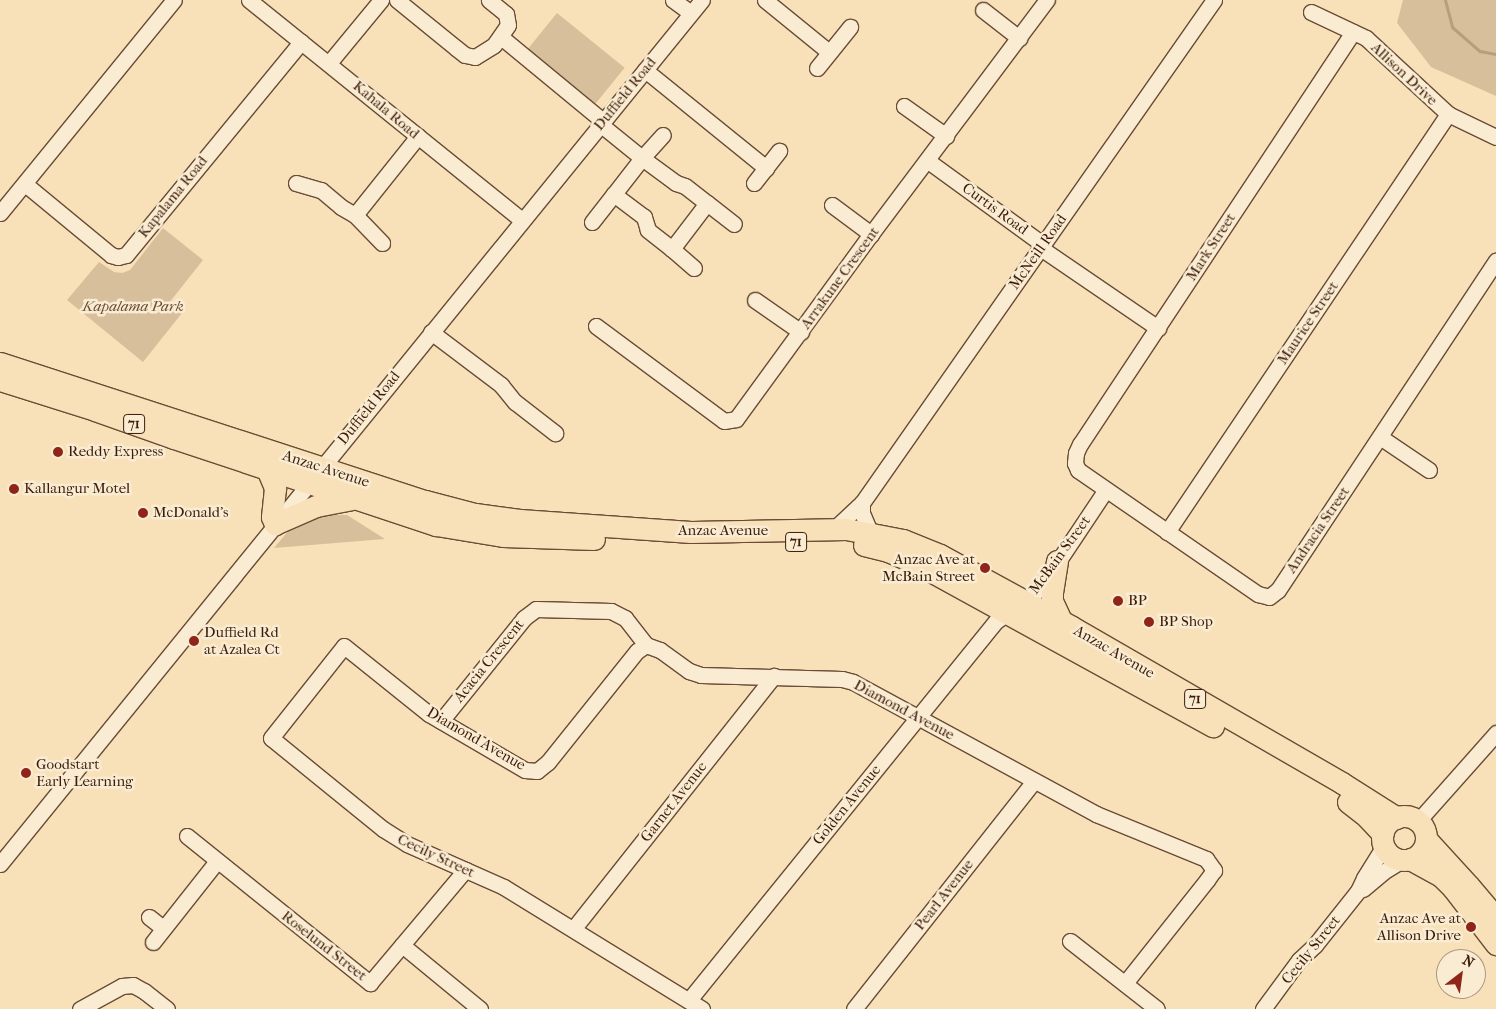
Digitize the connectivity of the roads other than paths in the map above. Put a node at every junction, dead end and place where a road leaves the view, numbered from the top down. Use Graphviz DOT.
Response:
graph roads {
  1 [pos="174,0"];
  2 [pos="250,0"];
  3 [pos="381,0"];
  4 [pos="396,0"];
  5 [pos="489,0"];
  6 [pos="673,0"];
  7 [pos="702,0"];
  8 [pos="764,0"];
  9 [pos="1047,0"];
  10 [pos="1214,0"];
  11 [pos="983,10"];
  12 [pos="1311,12"];
  13 [pos="691,14"];
  14 [pos="850,27"];
  15 [pos="1353,32"];
  16 [pos="501,37"];
  17 [pos="1019,38"];
  18 [pos="302,42"];
  19 [pos="829,52"];
  20 [pos="329,63"];
  21 [pos="816,68"];
  22 [pos="645,70"];
  23 [pos="904,106"];
  24 [pos="1448,114"];
  25 [pos="601,122"];
  26 [pos="662,135"];
  27 [pos="418,136"];
  28 [pos="946,136"];
  29 [pos="1496,137"];
  30 [pos="779,151"];
  31 [pos="642,158"];
  32 [pos="928,161"];
  33 [pos="766,168"];
  34 [pos="296,183"];
  35 [pos="754,183"];
  36 [pos="25,184"];
  37 [pos="614,194"];
  38 [pos="707,203"];
  39 [pos="832,205"];
  40 [pos="358,211"];
  41 [pos="0,213"];
  42 [pos="522,220"];
  43 [pos="592,222"];
  44 [pos="734,224"];
  45 [pos="871,234"];
  46 [pos="382,243"];
  47 [pos="1042,246"];
  48 [pos="672,249"];
  49 [pos="1496,262"];
  50 [pos="694,268"];
  51 [pos="755,300"];
  52 [pos="596,326"];
  53 [pos="1158,328"];
  54 [pos="431,332"];
  55 [pos="801,332"];
  56 [pos="0,363"];
  57 [pos="0,380"];
  58 [pos="555,433"];
  59 [pos="1380,438"];
  60 [pos="1075,463"];
  61 [pos="267,469"];
  62 [pos="1429,470"];
  63 [pos="315,475"];
  64 [pos="1105,491"];
  65 [pos="354,499"];
  66 [pos="862,503"];
  67 [pos="275,524"];
  68 [pos="834,529"];
  69 [pos="870,532"];
  70 [pos="1167,532"];
  71 [pos="1057,561"];
  72 [pos="1016,607"];
  73 [pos="1062,622"];
  74 [pos="646,645"];
  75 [pos="335,657"];
  76 [pos="774,676"];
  77 [pos="918,718"];
  78 [pos="440,721"];
  79 [pos="1496,733"];
  80 [pos="1034,781"];
  81 [pos="1397,818"];
  82 [pos="1418,821"];
  83 [pos="187,836"];
  84 [pos="1383,840"];
  85 [pos="1426,840"];
  86 [pos="1406,860"];
  87 [pos="217,861"];
  88 [pos="0,864"];
  89 [pos="465,870"];
  90 [pos="1358,892"];
  91 [pos="149,917"];
  92 [pos="1496,918"];
  93 [pos="163,928"];
  94 [pos="574,928"];
  95 [pos="1070,941"];
  96 [pos="153,942"];
  97 [pos="1496,944"];
  98 [pos="402,945"];
  99 [pos="1125,983"];
  100 [pos="689,1000"];
  101 [pos="80,1009"];
  102 [pos="167,1009"];
  103 [pos="480,1009"];
  104 [pos="702,1009"];
  105 [pos="854,1009"];
  106 [pos="1157,1009"];
  107 [pos="1263,1009"];
  1 -- 36 [label="street"];
  2 -- 18 [label="street, Kahala Road"];
  3 -- 20 [label="street"];
  4 -- 16 [label="street"];
  5 -- 16 [label="street"];
  6 -- 13 [label="street"];
  7 -- 13 [label="street, Duffield Road"];
  8 -- 19 [label="street"];
  9 -- 17 [label="street, Arrakune Crescent"];
  10 -- 47 [label="street, McNeill Road"];
  11 -- 17 [label="street"];
  12 -- 15 [label="street, Allison Drive"];
  13 -- 22 [label="street, Duffield Road"];
  14 -- 19 [label="street"];
  15 -- 24 [label="street, Allison Drive"];
  15 -- 53 [label="street, Mark Street"];
  16 -- 25 [label="street"];
  17 -- 28 [label="street, Arrakune Crescent"];
  18 -- 20 [label="street, Kahala Road"];
  18 -- 36 [label="street, Kapalama Road"];
  19 -- 21 [label="street"];
  20 -- 27 [label="street, Kahala Road"];
  22 -- 25 [label="street, Duffield Road"];
  22 -- 33 [label="street"];
  23 -- 28 [label="street"];
  24 -- 29 [label="street, Allison Drive"];
  24 -- 70 [label="street, Maurice Street"];
  25 -- 31 [label="street"];
  25 -- 42 [label="street, Duffield Road"];
  26 -- 31 [label="street"];
  27 -- 40 [label="street"];
  27 -- 42 [label="street, Kahala Road"];
  28 -- 32 [label="street, Arrakune Crescent"];
  30 -- 33 [label="street"];
  31 -- 37 [label="street"];
  31 -- 38 [label="street"];
  32 -- 45 [label="street, Arrakune Crescent"];
  32 -- 47 [label="street, Curtis Road"];
  33 -- 35 [label="street"];
  34 -- 40 [label="street"];
  36 -- 41 [label="street"];
  37 -- 43 [label="street"];
  37 -- 48 [label="street"];
  38 -- 44 [label="street"];
  38 -- 48 [label="street"];
  39 -- 45 [label="street"];
  40 -- 46 [label="street"];
  42 -- 54 [label="street, Duffield Road"];
  45 -- 55 [label="street, Arrakune Crescent"];
  47 -- 53 [label="street, Curtis Road"];
  47 -- 66 [label="street, McNeill Road"];
  48 -- 50 [label="street"];
  49 -- 59 [label="street, Andracia Street"];
  51 -- 55 [label="street"];
  52 -- 55 [label="street, Arrakune Crescent"];
  53 -- 60 [label="street, Mark Street"];
  54 -- 58 [label="street"];
  54 -- 63 [label="street, Duffield Road"];
  56 -- 63 [label="highway, Anzac Avenue / 71"];
  57 -- 61 [label="highway, Anzac Avenue / 71"];
  59 -- 62 [label="street"];
  59 -- 70 [label="street, Andracia Street"];
  60 -- 64 [label="street, Andracia Street"];
  61 -- 63 [label="highway, Anzac Avenue / 71"];
  61 -- 67 [label="highway"];
  63 -- 65 [label="highway, Anzac Avenue / 71"];
  63 -- 67 [label="street, Duffield Road"];
  63 -- 68 [label="highway, Anzac Avenue / 71"];
  64 -- 70 [label="street, Andracia Street"];
  64 -- 71 [label="street, McBain Street"];
  65 -- 67 [label="highway"];
  65 -- 72 [label="highway, Anzac Avenue / 71"];
  66 -- 68 [label="street, McNeill Road"];
  66 -- 69 [label="street"];
  67 -- 88 [label="street, Duffield Road"];
  68 -- 69 [label="highway, Anzac Avenue / 71"];
  69 -- 72 [label="highway, Anzac Avenue / 71"];
  71 -- 72 [label="street, McBain Street"];
  71 -- 73 [label="highway"];
  72 -- 73 [label="highway, Anzac Avenue / 71"];
  72 -- 77 [label="street, Golden Avenue"];
  72 -- 84 [label="highway, Anzac Avenue / 71"];
  73 -- 81 [label="highway, Anzac Avenue / 71"];
  74 -- 76 [label="street, Diamond Avenue"];
  74 -- 78 [label="street, Acacia Crescent"];
  74 -- 78 [label="street, Diamond Avenue"];
  75 -- 78 [label="street, Diamond Avenue"];
  75 -- 89 [label="street, Cecily Street"];
  76 -- 77 [label="street, Diamond Avenue"];
  76 -- 94 [label="street, Garnet Avenue"];
  77 -- 80 [label="street, Diamond Avenue"];
  77 -- 100 [label="street, Golden Avenue"];
  79 -- 82 [label="street"];
  80 -- 99 [label="street, Diamond Avenue"];
  80 -- 105 [label="street, Pearl Avenue"];
  81 -- 82 [label="highway, 71"];
  81 -- 84 [label="highway"];
  82 -- 85 [label="highway"];
  83 -- 87 [label="street, Roselund Street"];
  84 -- 86 [label="highway, 71"];
  84 -- 90 [label="street, Cecily Street"];
  85 -- 86 [label="highway"];
  85 -- 92 [label="highway"];
  86 -- 90 [label="street, Cecily Street"];
  86 -- 97 [label="highway, 71"];
  87 -- 93 [label="street"];
  87 -- 98 [label="street, Roselund Street"];
  89 -- 94 [label="street, Cecily Street"];
  89 -- 98 [label="street, Roselund Street"];
  90 -- 107 [label="street, Cecily Street"];
  91 -- 93 [label="street"];
  93 -- 96 [label="street"];
  94 -- 100 [label="street, Cecily Street"];
  95 -- 99 [label="street"];
  98 -- 103 [label="street"];
  99 -- 106 [label="street"];
  100 -- 104 [label="street, Cecily Street"];
  101 -- 102 [label="street"];
}
